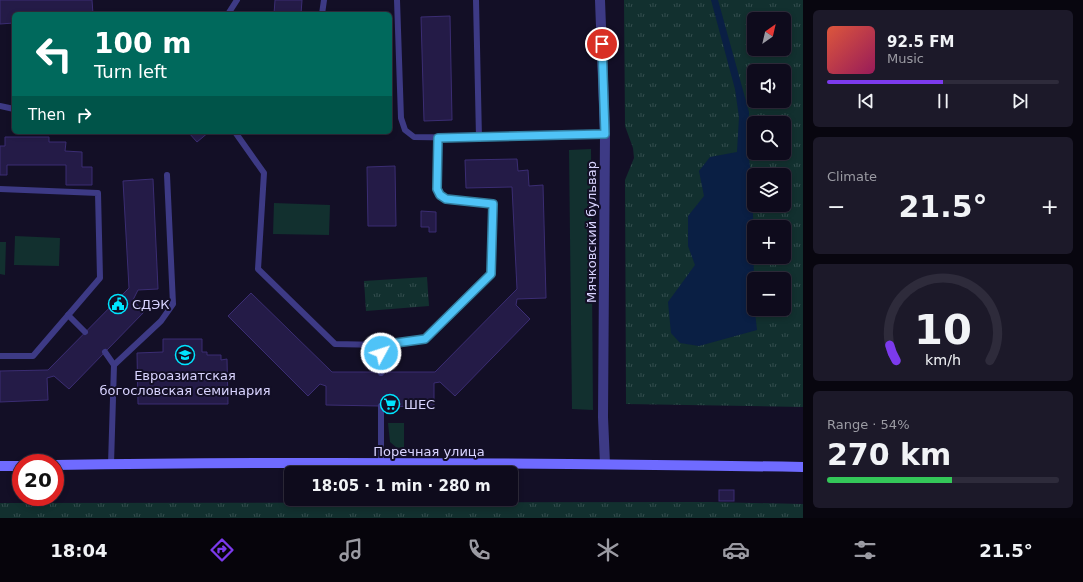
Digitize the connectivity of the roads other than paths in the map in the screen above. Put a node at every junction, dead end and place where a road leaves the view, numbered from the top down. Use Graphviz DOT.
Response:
graph roads {
  1 [pos="237,0"];
  2 [pos="324,0"];
  3 [pos="397,0"];
  4 [pos="476,0"];
  5 [pos="600,0"];
  6 [pos="229,12"];
  7 [pos="322,12"];
  8 [pos="0,106"];
  9 [pos="12,109"];
  10 [pos="236,134"];
  11 [pos="605,134"];
  12 [pos="438,138"];
  13 [pos="479,138"];
  14 [pos="168,176"];
  15 [pos="0,189"];
  16 [pos="68,315"];
  17 [pos="85,332"];
  18 [pos="381,345"];
  19 [pos="105,352"];
  20 [pos="0,356"];
  21 [pos="114,365"];
  22 [pos="381,373"];
  23 [pos="381,406"];
  24 [pos="112,464"];
  25 [pos="381,464"];
  26 [pos="605,464"];
  27 [pos="64,465"];
  28 [pos="0,466"];
  29 [pos="12,466"];
  30 [pos="803,467"];
  1 -- 6 [label="lane"];
  2 -- 7 [label="lane"];
  3 -- 12 [label="lane"];
  4 -- 13 [label="lane"];
  5 -- 11 [label="street, Мячковский бульвар"];
  8 -- 9 [label="lane"];
  10 -- 18 [label="lane"];
  11 -- 13 [label="lane"];
  11 -- 26 [label="street, Мячковский бульвар"];
  12 -- 13 [label="lane"];
  12 -- 18 [label="lane"];
  14 -- 21 [label="lane"];
  15 -- 16 [label="lane"];
  16 -- 17 [label="lane"];
  16 -- 20 [label="lane"];
  18 -- 22 [label="lane"];
  19 -- 21 [label="lane"];
  21 -- 24 [label="lane"];
  23 -- 25 [label="lane"];
  24 -- 25 [label="main road, Поречная улица"];
  24 -- 27 [label="main road, Поречная улица"];
  25 -- 26 [label="main road, Поречная улица"];
  26 -- 30 [label="main road, Поречная улица"];
  28 -- 29 [label="main road"];
}
